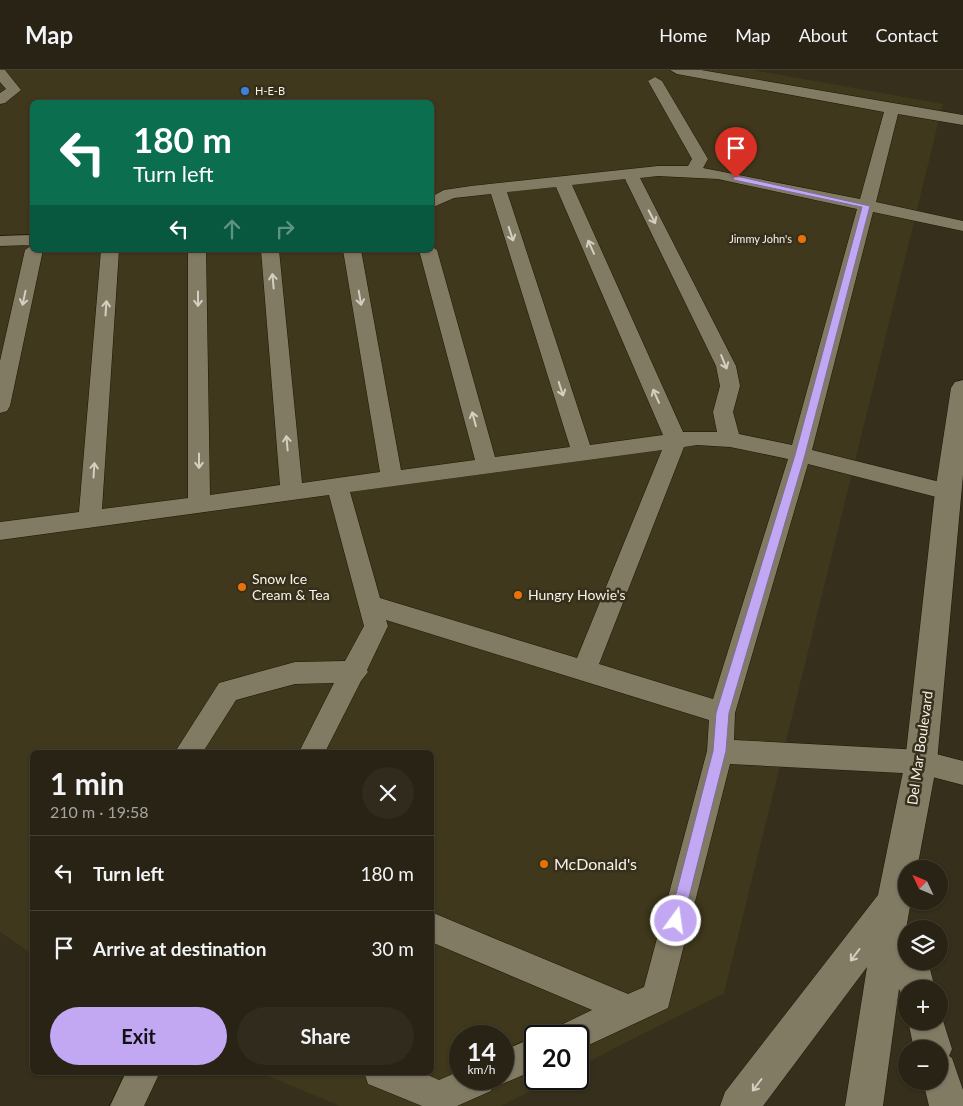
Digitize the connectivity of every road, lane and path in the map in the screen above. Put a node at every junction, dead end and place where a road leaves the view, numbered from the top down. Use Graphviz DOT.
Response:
graph roads {
  1 [pos="677,70"];
  2 [pos="0,73"];
  3 [pos="655,81"];
  4 [pos="0,100"];
  5 [pos="892,109"];
  6 [pos="963,120"];
  7 [pos="693,171"];
  8 [pos="630,174"];
  9 [pos="562,181"];
  10 [pos="496,188"];
  11 [pos="434,201"];
  12 [pos="866,206"];
  13 [pos="963,226"];
  14 [pos="30,240"];
  15 [pos="0,241"];
  16 [pos="34,252"];
  17 [pos="110,252"];
  18 [pos="197,252"];
  19 [pos="270,252"];
  20 [pos="352,252"];
  21 [pos="429,252"];
  22 [pos="963,388"];
  23 [pos="0,406"];
  24 [pos="730,440"];
  25 [pos="676,441"];
  26 [pos="582,453"];
  27 [pos="800,455"];
  28 [pos="487,466"];
  29 [pos="392,479"];
  30 [pos="337,486"];
  31 [pos="292,492"];
  32 [pos="948,492"];
  33 [pos="199,504"];
  34 [pos="90,519"];
  35 [pos="0,531"];
  36 [pos="371,605"];
  37 [pos="584,670"];
  38 [pos="354,672"];
  39 [pos="722,713"];
  40 [pos="189,750"];
  41 [pos="313,750"];
  42 [pos="720,751"];
  43 [pos="922,762"];
  44 [pos="963,773"];
  45 [pos="894,902"];
  46 [pos="899,920"];
  47 [pos="434,928"];
  48 [pos="629,1010"];
  49 [pos="589,1028"];
  50 [pos="142,1075"];
  51 [pos="387,1075"];
  52 [pos="455,1090"];
  53 [pos="944,1090"];
  54 [pos="127,1106"];
  55 [pos="739,1106"];
  56 [pos="864,1106"];
  57 [pos="948,1106"];
  1 -- 5 [label="lane"];
  2 -- 4 [label="lane"];
  3 -- 7 [label="lane"];
  5 -- 6 [label="lane"];
  5 -- 12 [label="lane"];
  7 -- 8 [label="lane"];
  7 -- 12 [label="lane"];
  8 -- 9 [label="lane"];
  8 -- 24 [label="lane, one-way"];
  9 -- 10 [label="lane"];
  25 -- 9 [label="lane, one-way"];
  10 -- 11 [label="lane"];
  10 -- 26 [label="lane, one-way"];
  12 -- 13 [label="lane"];
  12 -- 27 [label="lane"];
  14 -- 15 [label="lane"];
  16 -- 23 [label="lane, one-way"];
  34 -- 17 [label="lane, one-way"];
  18 -- 33 [label="lane, one-way"];
  31 -- 19 [label="lane, one-way"];
  20 -- 29 [label="lane, one-way"];
  28 -- 21 [label="lane, one-way"];
  22 -- 32 [label="main road, Del Mar Boulevard"];
  24 -- 25 [label="lane"];
  24 -- 27 [label="lane"];
  25 -- 26 [label="lane"];
  25 -- 37 [label="lane"];
  26 -- 28 [label="lane"];
  27 -- 32 [label="lane"];
  27 -- 39 [label="lane"];
  28 -- 29 [label="lane"];
  29 -- 30 [label="lane"];
  30 -- 31 [label="lane"];
  30 -- 36 [label="lane"];
  31 -- 33 [label="lane"];
  32 -- 43 [label="main road, Del Mar Boulevard"];
  33 -- 34 [label="lane"];
  34 -- 35 [label="lane"];
  36 -- 37 [label="lane"];
  36 -- 38 [label="lane"];
  37 -- 39 [label="lane"];
  38 -- 40 [label="lane"];
  38 -- 41 [label="lane"];
  39 -- 42 [label="lane"];
  42 -- 43 [label="lane"];
  42 -- 48 [label="lane"];
  43 -- 44 [label="lane"];
  43 -- 45 [label="main road, Del Mar Boulevard"];
  45 -- 46 [label="main road"];
  45 -- 55 [label="main road, one-way"];
  45 -- 56 [label="main road, Del Mar Boulevard"];
  47 -- 48 [label="lane"];
  48 -- 49 [label="lane"];
  50 -- 54 [label="lane"];
  51 -- 52 [label="lane"];
  53 -- 57 [label="main road"];
}
